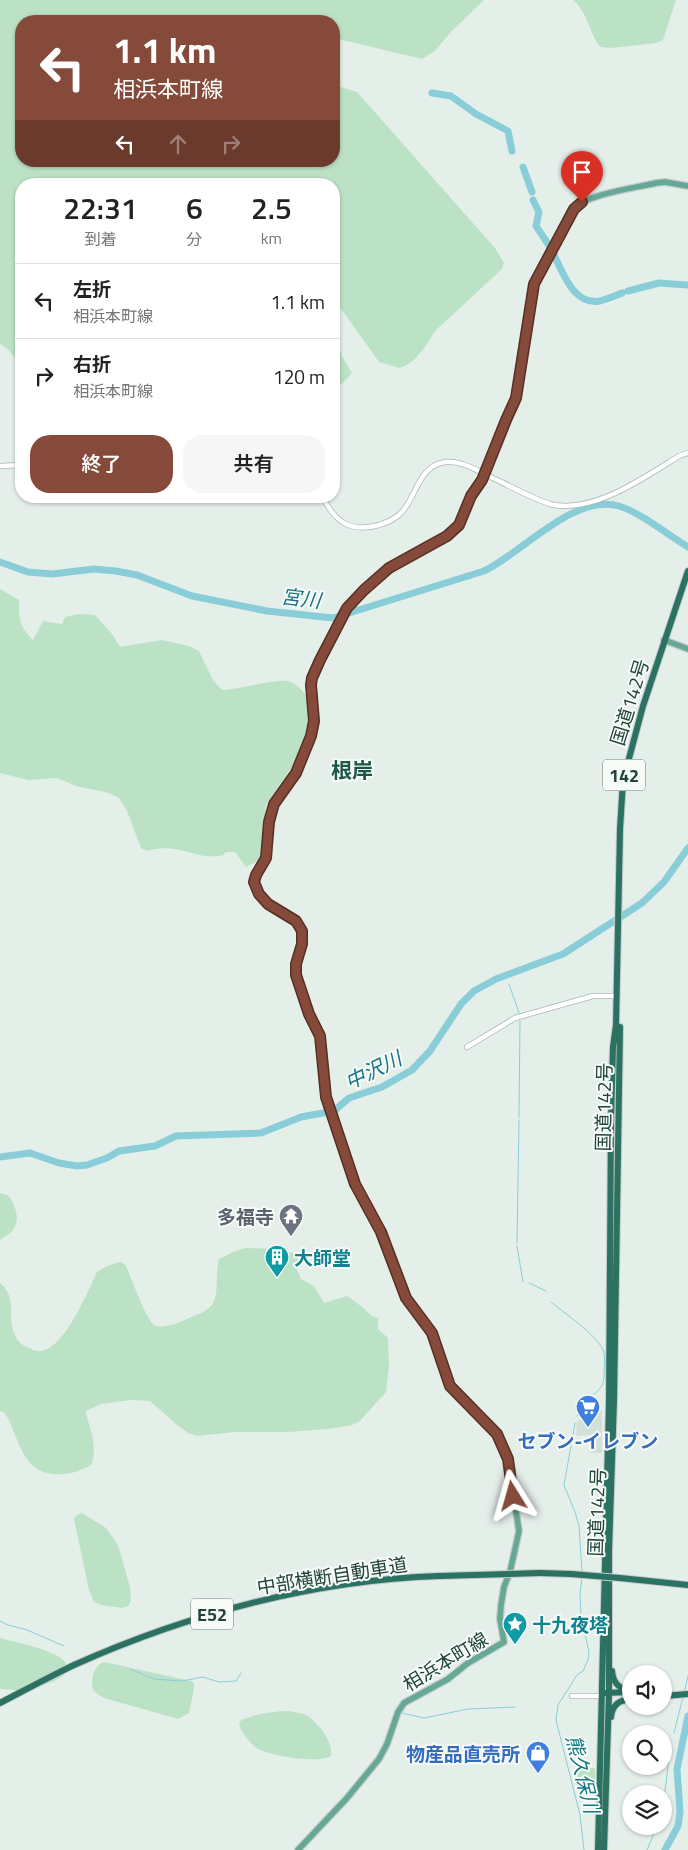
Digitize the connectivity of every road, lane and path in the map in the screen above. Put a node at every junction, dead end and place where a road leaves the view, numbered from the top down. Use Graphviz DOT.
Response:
graph roads {
  1 [pos="688,186"];
  2 [pos="688,453"];
  3 [pos="15,465"];
  4 [pos="0,466"];
  5 [pos="485,474"];
  6 [pos="326,503"];
  7 [pos="688,570"];
  8 [pos="664,640"];
  9 [pos="688,649"];
  10 [pos="617,996"];
  11 [pos="466,1047"];
  12 [pos="688,1585"];
  13 [pos="608,1632"];
  14 [pos="622,1688"];
  15 [pos="622,1692"];
  16 [pos="688,1694"];
  17 [pos="604,1695"];
  18 [pos="672,1695"];
  19 [pos="572,1696"];
  20 [pos="622,1697"];
  21 [pos="622,1700"];
  22 [pos="0,1703"];
  23 [pos="607,1751"];
  24 [pos="298,1850"];
  25 [pos="598,1850"];
  26 [pos="604,1850"];
  1 -- 5 [label="main road, 相浜本町線"];
  2 -- 5 [label="street"];
  3 -- 4 [label="street"];
  5 -- 6 [label="street"];
  5 -- 24 [label="main road, 相浜本町線"];
  7 -- 8 [label="highway, 国道142号 / 142"];
  8 -- 9 [label="main road"];
  8 -- 10 [label="highway, 国道142号 / 142"];
  10 -- 11 [label="street"];
  10 -- 13 [label="highway, 国道142号 / 142"];
  10 -- 17 [label="highway, 国道142号 / 142"];
  12 -- 22 [label="highway, 中部横断自動車道 / E52, bridge"];
  13 -- 14 [label="highway"];
  13 -- 17 [label="highway, 国道142号 / 142"];
  15 -- 17 [label="highway"];
  16 -- 18 [label="highway"];
  17 -- 19 [label="street"];
  17 -- 20 [label="highway"];
  17 -- 23 [label="highway, 国道142号 / 142"];
  17 -- 25 [label="highway, 国道142号 / 142"];
  21 -- 23 [label="highway"];
  23 -- 26 [label="highway, 国道142号 / 142"];
}
